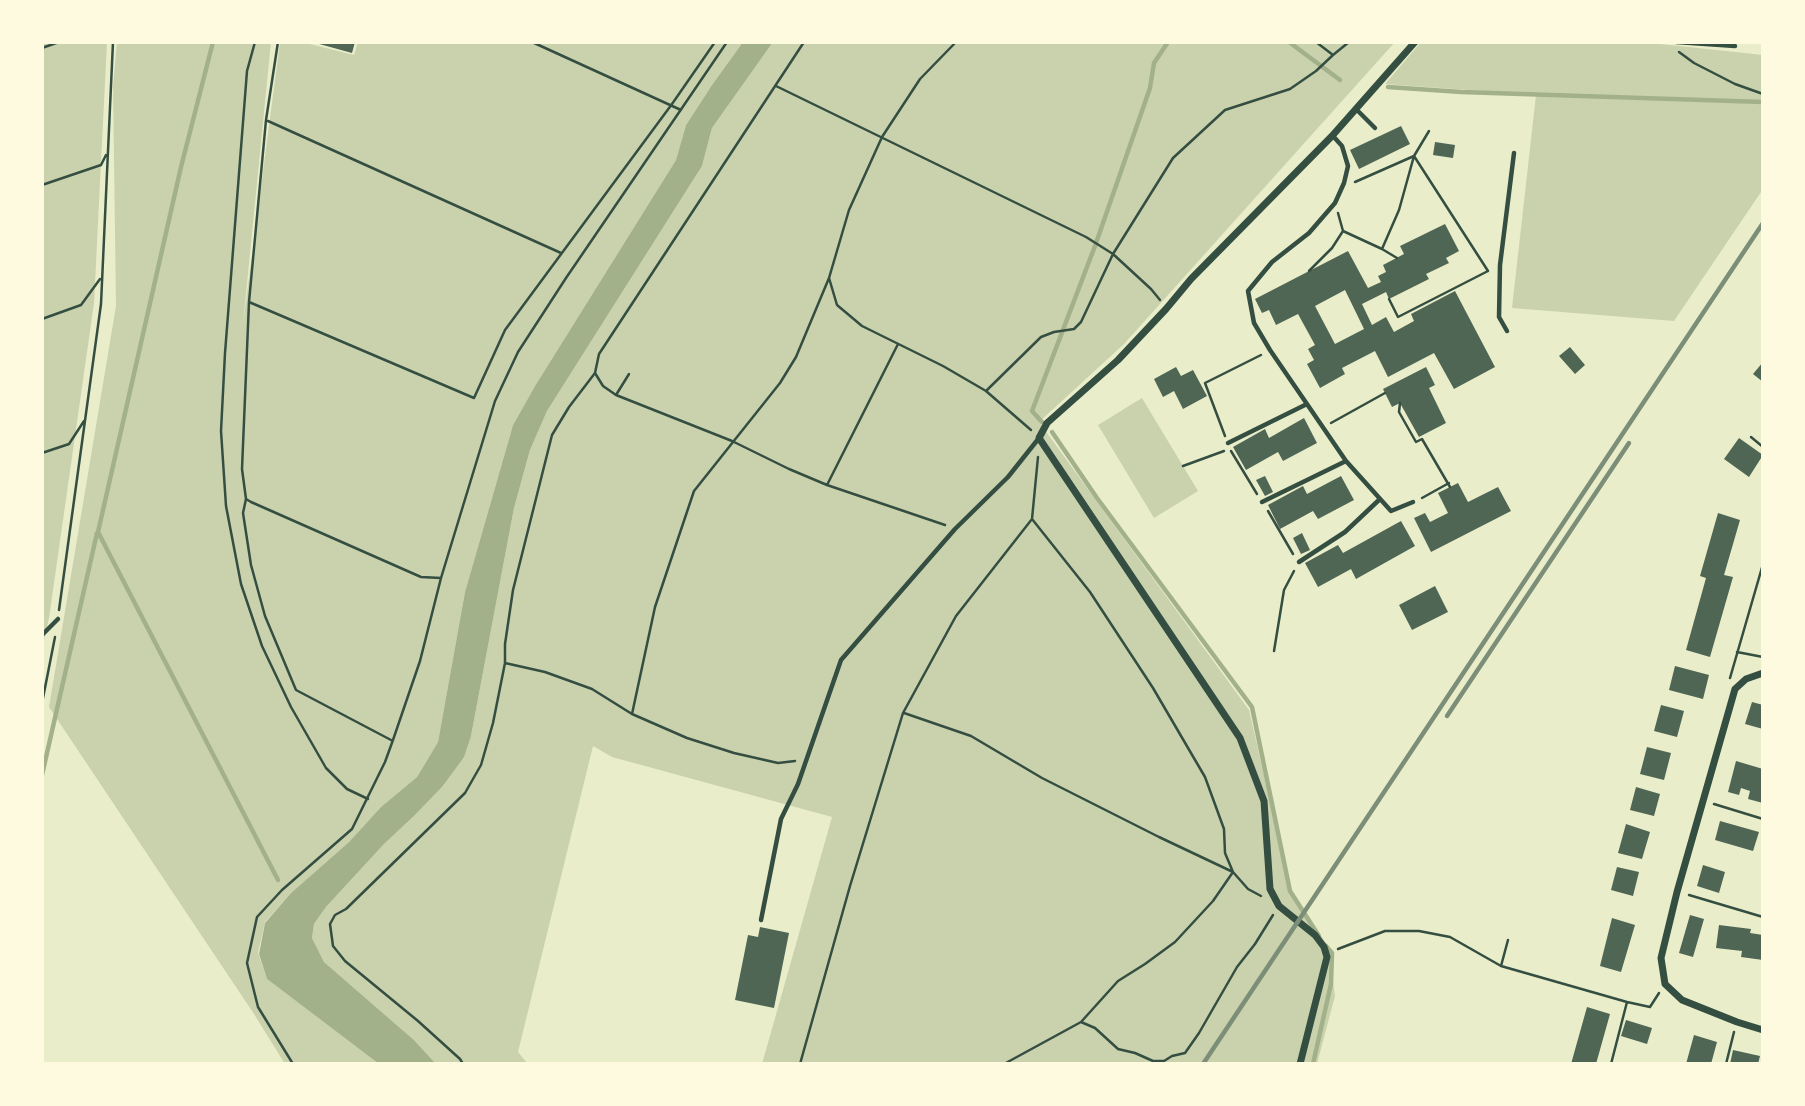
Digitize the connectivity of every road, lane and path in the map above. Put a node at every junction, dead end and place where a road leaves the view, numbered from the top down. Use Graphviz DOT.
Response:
graph roads {
  1 [pos="59,42"];
  2 [pos="113,42"];
  3 [pos="255,42"];
  4 [pos="278,42"];
  5 [pos="532,42"];
  6 [pos="715,42"];
  7 [pos="727,42"];
  8 [pos="804,42"];
  9 [pos="956,42"];
  10 [pos="1316,42"];
  11 [pos="1349,42"];
  12 [pos="1415,42"];
  13 [pos="1676,42"];
  14 [pos="1735,46"];
  15 [pos="42,48"];
  16 [pos="1674,49"];
  17 [pos="1333,55"];
  18 [pos="776,86"];
  19 [pos="1763,94"];
  20 [pos="671,104"];
  21 [pos="1356,109"];
  22 [pos="681,110"];
  23 [pos="266,120"];
  24 [pos="1375,128"];
  25 [pos="1429,131"];
  26 [pos="1332,135"];
  27 [pos="882,137"];
  28 [pos="107,152"];
  29 [pos="1514,153"];
  30 [pos="1414,156"];
  31 [pos="1344,183"];
  32 [pos="42,185"];
  33 [pos="1335,203"];
  34 [pos="1343,231"];
  35 [pos="1382,249"];
  36 [pos="561,253"];
  37 [pos="1113,254"];
  38 [pos="1397,258"];
  39 [pos="1308,271"];
  40 [pos="102,277"];
  41 [pos="829,278"];
  42 [pos="1151,289"];
  43 [pos="1390,299"];
  44 [pos="249,302"];
  45 [pos="42,319"];
  46 [pos="1507,331"];
  47 [pos="898,344"];
  48 [pos="1270,350"];
  49 [pos="595,373"];
  50 [pos="629,374"];
  51 [pos="986,391"];
  52 [pos="1385,393"];
  53 [pos="616,395"];
  54 [pos="1400,403"];
  55 [pos="1307,404"];
  56 [pos="85,418"];
  57 [pos="1322,428"];
  58 [pos="1751,437"];
  59 [pos="1039,438"];
  60 [pos="732,441"];
  61 [pos="1228,443"];
  62 [pos="1763,447"];
  63 [pos="42,453"];
  64 [pos="1346,461"];
  65 [pos="1183,466"];
  66 [pos="827,485"];
  67 [pos="246,499"];
  68 [pos="1380,499"];
  69 [pos="1262,502"];
  70 [pos="1412,502"];
  71 [pos="1032,519"];
  72 [pos="955,528"];
  73 [pos="1299,562"];
  74 [pos="1763,564"];
  75 [pos="441,578"];
  76 [pos="58,619"];
  77 [pos="42,635"];
  78 [pos="1274,651"];
  79 [pos="1737,652"];
  80 [pos="1763,657"];
  81 [pos="505,663"];
  82 [pos="1763,673"];
  83 [pos="1735,689"];
  84 [pos="42,704"];
  85 [pos="903,713"];
  86 [pos="632,714"];
  87 [pos="393,740"];
  88 [pos="806,759"];
  89 [pos="368,799"];
  90 [pos="1704,801"];
  91 [pos="1763,819"];
  92 [pos="1233,872"];
  93 [pos="1677,892"];
  94 [pos="1279,906"];
  95 [pos="1763,917"];
  96 [pos="761,920"];
  97 [pos="1508,940"];
  98 [pos="1335,949"];
  99 [pos="1501,966"];
  100 [pos="1665,984"];
  101 [pos="1628,1002"];
  102 [pos="1081,1022"];
  103 [pos="1737,1022"];
  104 [pos="1763,1030"];
  105 [pos="293,1064"];
  106 [pos="463,1064"];
  107 [pos="800,1064"];
  108 [pos="1004,1064"];
  109 [pos="1300,1064"];
  110 [pos="1611,1064"];
  111 [pos="1726,1064"];
  1 -- 15 [label="path"];
  2 -- 28 [label="path"];
  3 -- 89 [label="path"];
  4 -- 23 [label="path"];
  5 -- 20 [label="path"];
  6 -- 20 [label="path"];
  7 -- 22 [label="path"];
  8 -- 18 [label="path"];
  9 -- 27 [label="path"];
  10 -- 17 [label="path"];
  11 -- 17 [label="path"];
  12 -- 21 [label="street"];
  13 -- 14 [label="lane"];
  16 -- 19 [label="path"];
  17 -- 37 [label="path"];
  18 -- 27 [label="path"];
  18 -- 49 [label="path"];
  20 -- 22 [label="path"];
  20 -- 36 [label="path"];
  21 -- 24 [label="lane"];
  21 -- 26 [label="street"];
  22 -- 75 [label="path"];
  23 -- 36 [label="path"];
  23 -- 44 [label="path"];
  25 -- 30 [label="path"];
  26 -- 31 [label="lane"];
  26 -- 59 [label="street"];
  27 -- 37 [label="path"];
  27 -- 41 [label="path"];
  28 -- 32 [label="path"];
  28 -- 40 [label="path"];
  29 -- 46 [label="lane"];
  30 -- 31 [label="path"];
  30 -- 35 [label="path"];
  30 -- 43 [label="path"];
  31 -- 33 [label="lane"];
  33 -- 34 [label="path"];
  33 -- 48 [label="lane"];
  34 -- 35 [label="path"];
  34 -- 39 [label="path"];
  35 -- 38 [label="path"];
  36 -- 44 [label="path"];
  37 -- 42 [label="path"];
  37 -- 51 [label="path"];
  40 -- 45 [label="path"];
  40 -- 56 [label="path"];
  41 -- 47 [label="path"];
  41 -- 60 [label="path"];
  44 -- 67 [label="path"];
  47 -- 51 [label="path"];
  47 -- 66 [label="path"];
  48 -- 55 [label="lane"];
  48 -- 61 [label="path"];
  49 -- 53 [label="path"];
  49 -- 81 [label="path"];
  50 -- 53 [label="path"];
  51 -- 59 [label="path"];
  52 -- 57 [label="path"];
  53 -- 60 [label="path"];
  54 -- 70 [label="path"];
  55 -- 57 [label="lane"];
  55 -- 61 [label="lane"];
  56 -- 63 [label="path"];
  56 -- 76 [label="path"];
  57 -- 64 [label="lane"];
  58 -- 62 [label="path"];
  59 -- 71 [label="path"];
  59 -- 72 [label="lane"];
  59 -- 94 [label="street"];
  60 -- 66 [label="path"];
  60 -- 86 [label="path"];
  64 -- 68 [label="lane"];
  64 -- 69 [label="lane"];
  65 -- 69 [label="path"];
  66 -- 72 [label="path"];
  67 -- 75 [label="path"];
  67 -- 87 [label="path"];
  68 -- 70 [label="lane"];
  68 -- 73 [label="lane"];
  69 -- 73 [label="path"];
  71 -- 85 [label="path"];
  71 -- 92 [label="path"];
  72 -- 88 [label="lane"];
  73 -- 78 [label="path"];
  74 -- 79 [label="path"];
  75 -- 87 [label="path"];
  76 -- 77 [label="lane"];
  76 -- 84 [label="path"];
  79 -- 80 [label="path"];
  79 -- 83 [label="path"];
  81 -- 86 [label="path"];
  81 -- 106 [label="path"];
  82 -- 83 [label="street"];
  83 -- 90 [label="street"];
  85 -- 92 [label="path"];
  85 -- 107 [label="path"];
  86 -- 88 [label="path"];
  87 -- 89 [label="path"];
  88 -- 96 [label="lane"];
  89 -- 105 [label="path"];
  90 -- 91 [label="path"];
  90 -- 93 [label="street"];
  92 -- 94 [label="path"];
  92 -- 102 [label="path"];
  93 -- 95 [label="path"];
  93 -- 100 [label="street"];
  94 -- 102 [label="path"];
  94 -- 109 [label="street"];
  97 -- 99 [label="path"];
  98 -- 99 [label="path"];
  99 -- 101 [label="path"];
  100 -- 101 [label="path"];
  100 -- 103 [label="street"];
  101 -- 110 [label="path"];
  102 -- 108 [label="path"];
  103 -- 104 [label="street"];
  103 -- 111 [label="path"];
}
